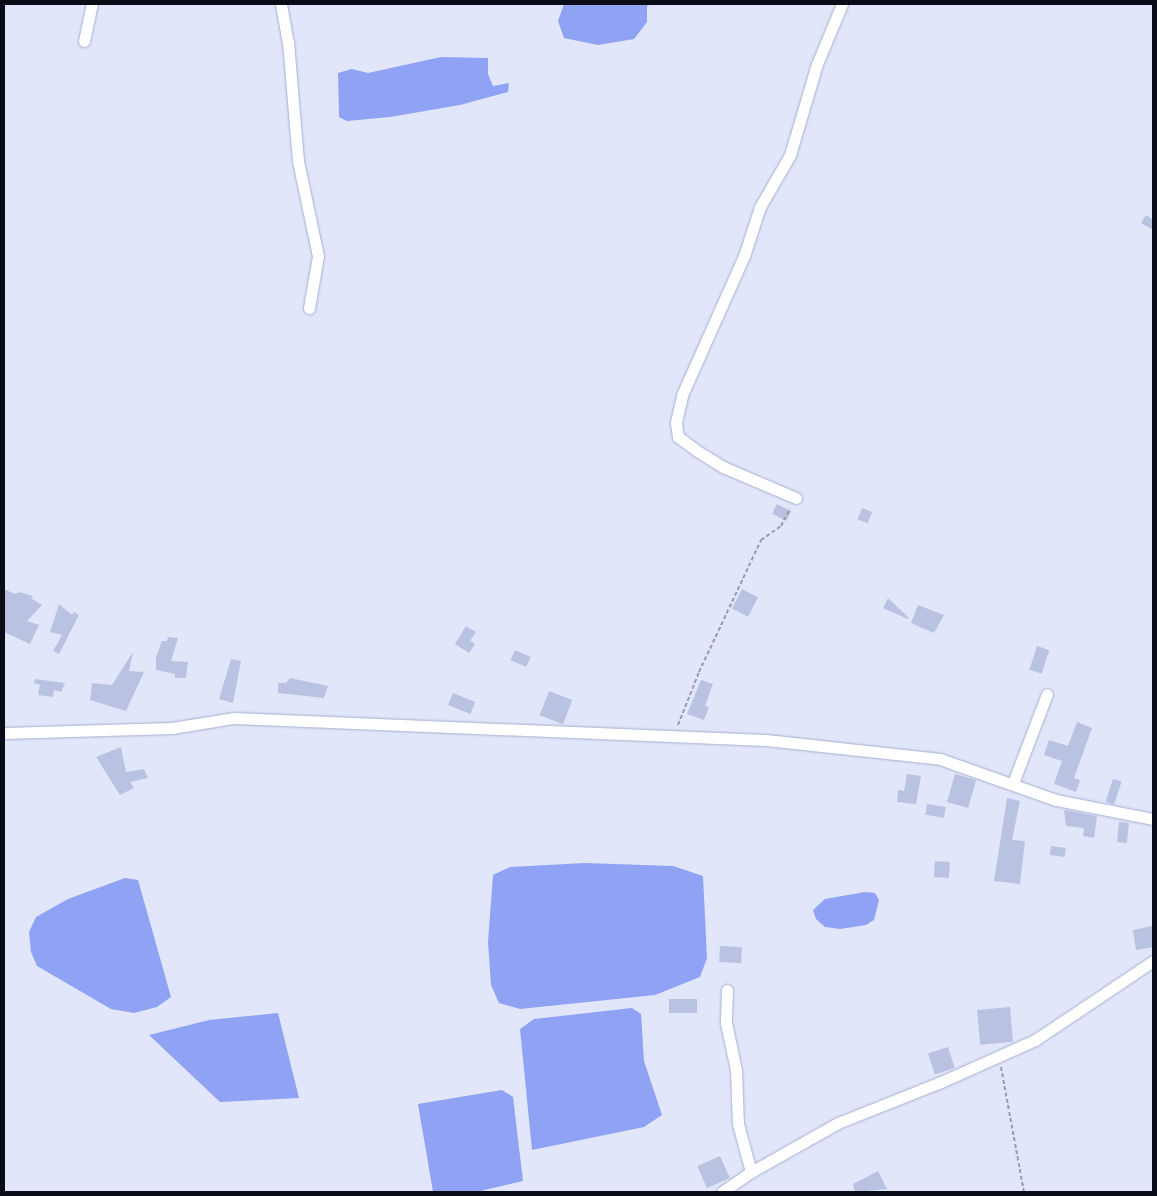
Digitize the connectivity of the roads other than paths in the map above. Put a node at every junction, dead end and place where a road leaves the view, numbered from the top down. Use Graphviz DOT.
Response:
graph roads {
  1 [pos="92,4"];
  2 [pos="281,4"];
  3 [pos="842,4"];
  4 [pos="84,41"];
  5 [pos="309,308"];
  6 [pos="796,498"];
  7 [pos="1047,694"];
  8 [pos="4,733"];
  9 [pos="1013,784"];
  10 [pos="1153,820"];
  11 [pos="1153,961"];
  12 [pos="727,990"];
  13 [pos="751,1172"];
  14 [pos="722,1192"];
  1 -- 4 [label="street"];
  2 -- 5 [label="street"];
  3 -- 6 [label="street"];
  7 -- 9 [label="street"];
  8 -- 9 [label="street"];
  9 -- 10 [label="street"];
  11 -- 13 [label="street"];
  12 -- 13 [label="street"];
  13 -- 14 [label="street"];
}
